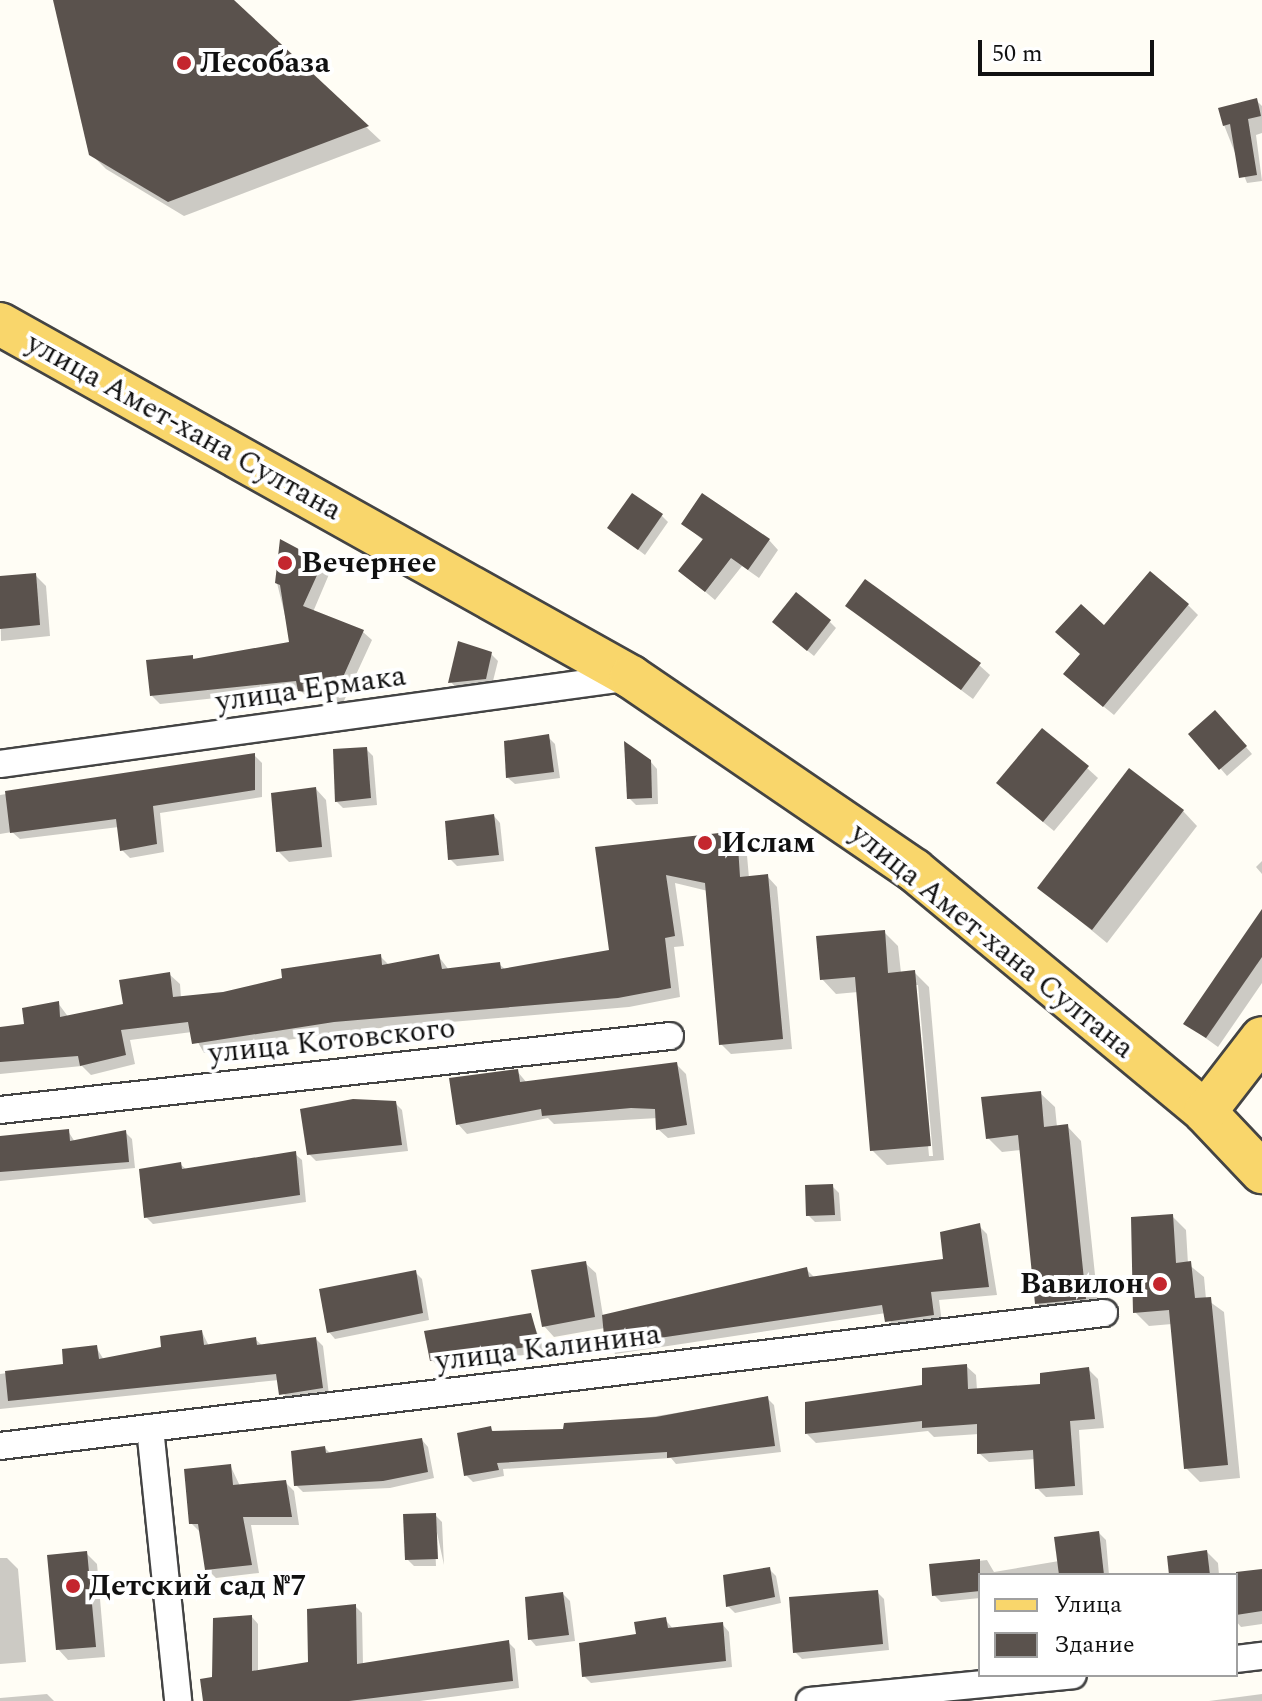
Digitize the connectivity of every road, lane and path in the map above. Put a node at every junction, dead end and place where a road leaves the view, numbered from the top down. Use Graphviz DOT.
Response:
graph roads {
  1 [pos="0,324"];
  2 [pos="631,677"];
  3 [pos="0,764"];
  4 [pos="670,1036"];
  5 [pos="1262,1038"];
  6 [pos="0,1110"];
  7 [pos="1205,1112"];
  8 [pos="1262,1172"];
  9 [pos="1104,1313"];
  10 [pos="150,1428"];
  11 [pos="0,1446"];
  12 [pos="1262,1656"];
  13 [pos="1238,1659"];
  14 [pos="1053,1677"];
  15 [pos="178,1701"];
  16 [pos="810,1701"];
  1 -- 2 [label="main road, улица Амет-хана Султана"];
  2 -- 3 [label="street, улица Ермака"];
  2 -- 7 [label="main road, улица Амет-хана Султана"];
  4 -- 6 [label="street, улица Котовского"];
  5 -- 7 [label="main road"];
  7 -- 8 [label="main road, улица Амет-хана Султана"];
  9 -- 10 [label="street, улица Калинина"];
  10 -- 11 [label="street, улица Калинина"];
  10 -- 15 [label="street"];
  12 -- 13 [label="street"];
  14 -- 16 [label="street"];
}
